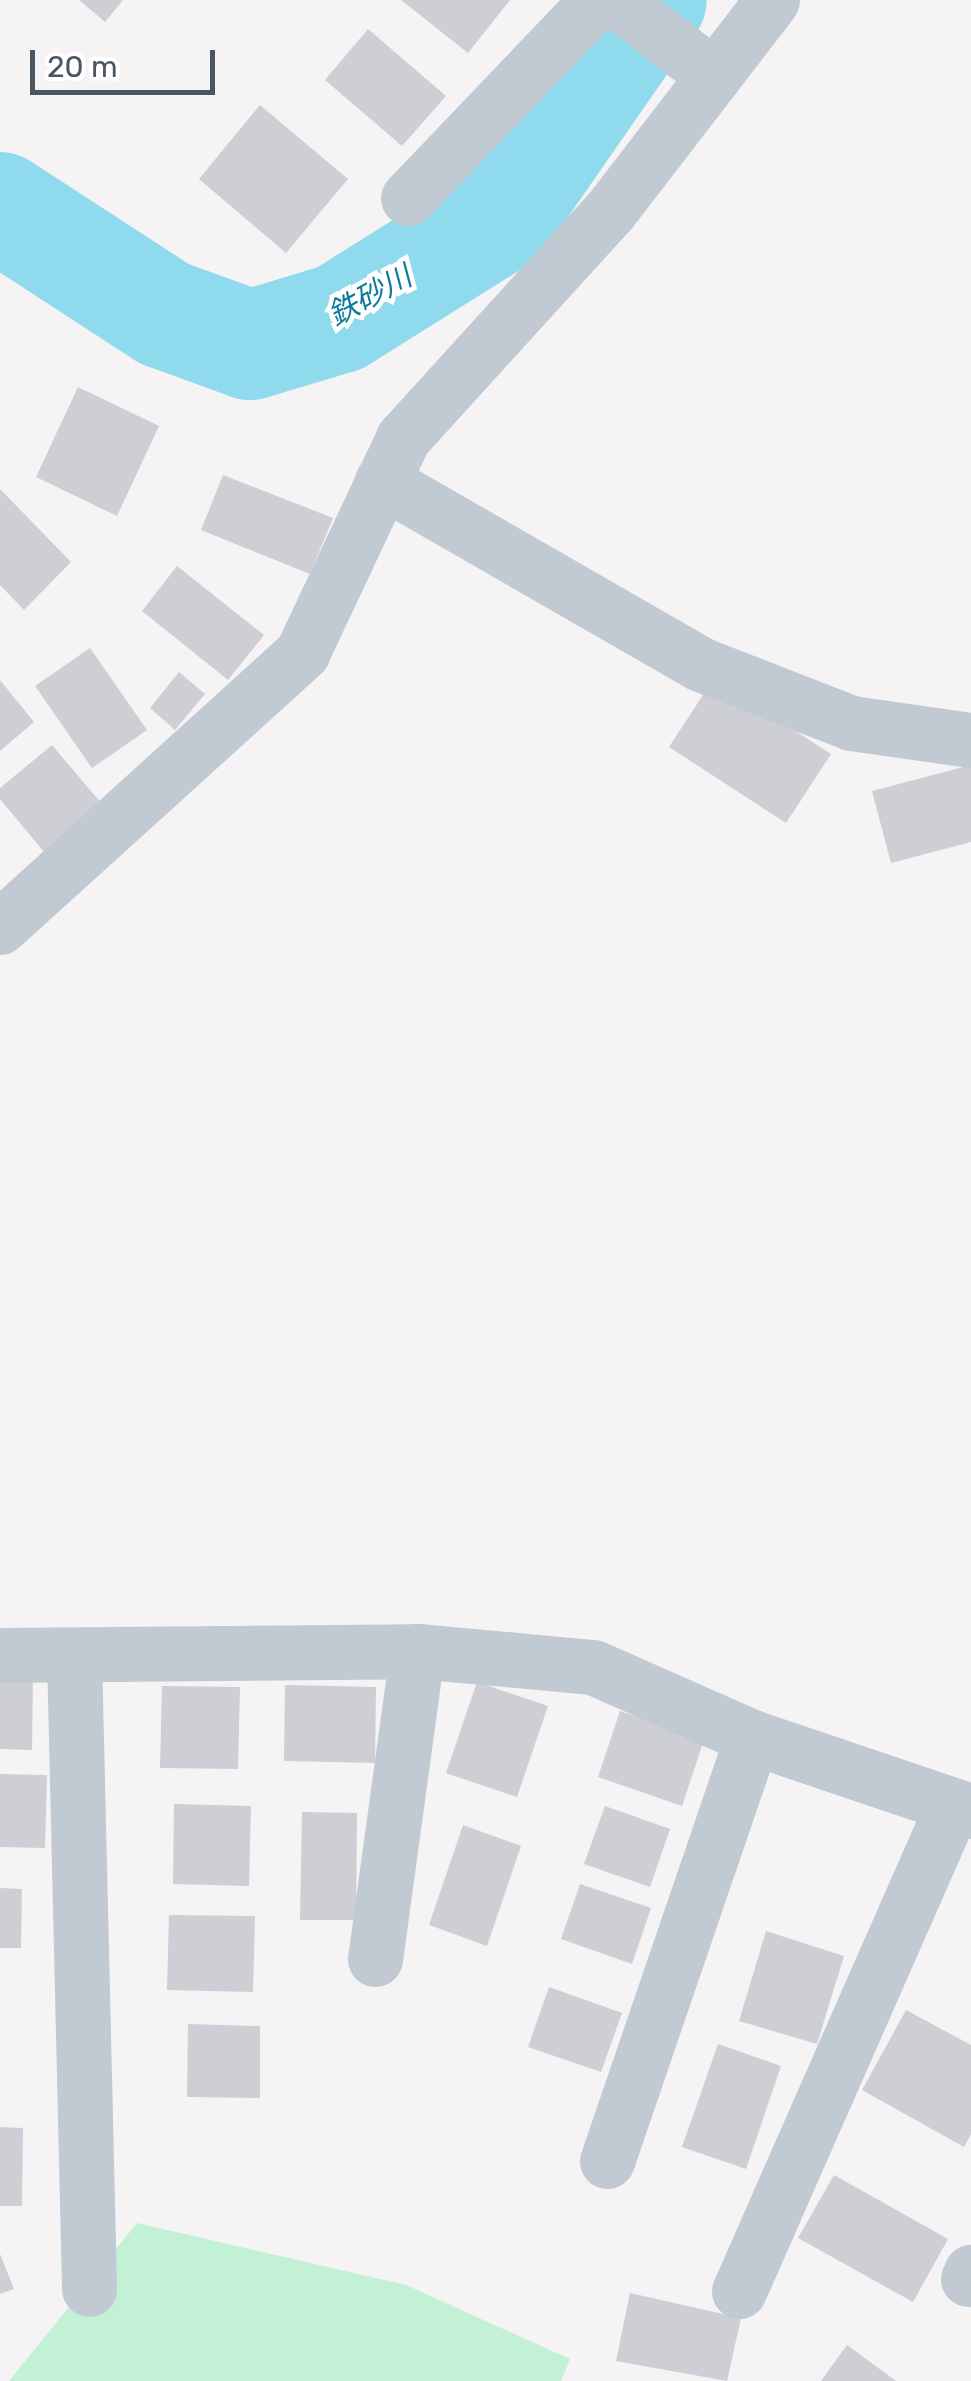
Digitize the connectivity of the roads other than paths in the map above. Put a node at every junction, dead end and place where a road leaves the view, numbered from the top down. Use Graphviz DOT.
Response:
graph roads {
  1 [pos="597,0"];
  2 [pos="616,0"];
  3 [pos="772,0"];
  4 [pos="714,76"];
  5 [pos="408,198"];
  6 [pos="382,482"];
  7 [pos="971,740"];
  8 [pos="0,927"];
  9 [pos="417,1651"];
  10 [pos="0,1654"];
  11 [pos="74,1655"];
  12 [pos="752,1738"];
  13 [pos="961,1809"];
  14 [pos="375,1959"];
  15 [pos="607,2161"];
  16 [pos="89,2289"];
  17 [pos="739,2291"];
  1 -- 5 [label="street"];
  2 -- 4 [label="street"];
  3 -- 4 [label="street"];
  4 -- 6 [label="street"];
  6 -- 7 [label="street"];
  6 -- 8 [label="street"];
  9 -- 11 [label="street"];
  9 -- 12 [label="street"];
  9 -- 14 [label="street"];
  10 -- 11 [label="street"];
  11 -- 16 [label="street"];
  12 -- 13 [label="street"];
  12 -- 15 [label="street"];
  13 -- 17 [label="street"];
}
